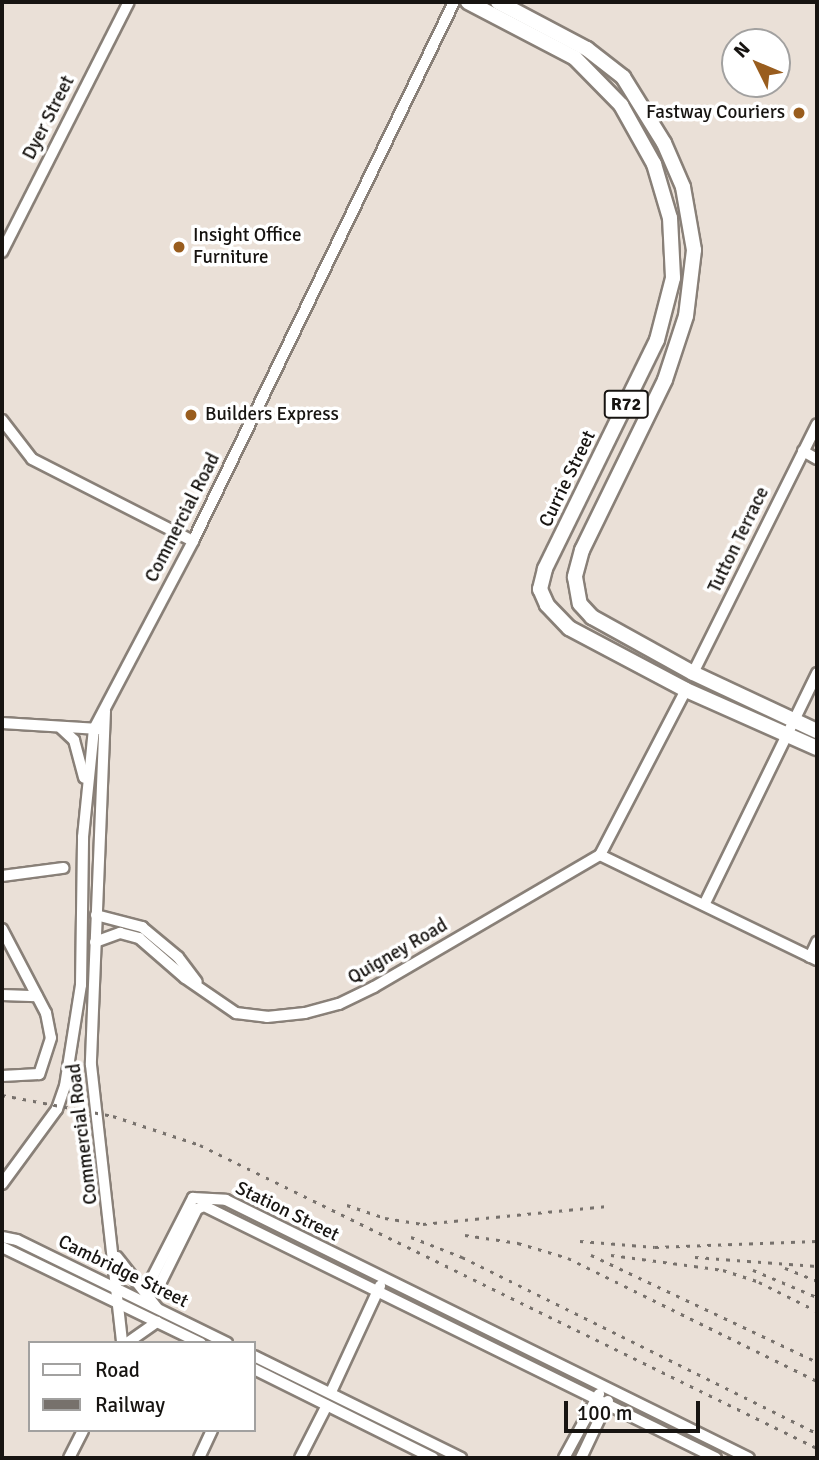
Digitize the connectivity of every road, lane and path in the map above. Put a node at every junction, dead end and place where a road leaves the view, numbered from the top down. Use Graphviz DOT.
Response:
graph roads {
  1 [pos="129,2"];
  2 [pos="454,2"];
  3 [pos="468,2"];
  4 [pos="498,2"];
  5 [pos="2,252"];
  6 [pos="2,420"];
  7 [pos="817,424"];
  8 [pos="803,452"];
  9 [pos="817,459"];
  10 [pos="193,541"];
  11 [pos="693,673"];
  12 [pos="817,673"];
  13 [pos="686,690"];
  14 [pos="2,723"];
  15 [pos="790,727"];
  16 [pos="61,728"];
  17 [pos="100,729"];
  18 [pos="817,731"];
  19 [pos="817,748"];
  20 [pos="86,791"];
  21 [pos="600,855"];
  22 [pos="64,868"];
  23 [pos="2,876"];
  24 [pos="705,903"];
  25 [pos="96,915"];
  26 [pos="2,929"];
  27 [pos="95,942"];
  28 [pos="817,942"];
  29 [pos="814,958"];
  30 [pos="202,990"];
  31 [pos="2,995"];
  32 [pos="37,996"];
  33 [pos="2,1076"];
  34 [pos="3,1185"];
  35 [pos="2,1237"];
  36 [pos="2,1247"];
  37 [pos="115,1255"];
  38 [pos="384,1280"];
  39 [pos="118,1291"];
  40 [pos="378,1292"];
  41 [pos="119,1304"];
  42 [pos="159,1317"];
  43 [pos="125,1341"];
  44 [pos="128,1341"];
  45 [pos="198,1341"];
  46 [pos="223,1341"];
  47 [pos="256,1357"];
  48 [pos="256,1370"];
  49 [pos="607,1387"];
  50 [pos="331,1392"];
  51 [pos="594,1398"];
  52 [pos="327,1405"];
  53 [pos="608,1405"];
  54 [pos="657,1413"];
  55 [pos="650,1426"];
  56 [pos="82,1432"];
  57 [pos="211,1432"];
  58 [pos="717,1442"];
  59 [pos="703,1455"];
  60 [pos="426,1457"];
  61 [pos="69,1458"];
  62 [pos="199,1458"];
  63 [pos="300,1458"];
  64 [pos="461,1458"];
  65 [pos="564,1458"];
  66 [pos="581,1458"];
  67 [pos="716,1458"];
  68 [pos="749,1458"];
  1 -- 5 [label="street, Dyer Street"];
  2 -- 10 [label="street, Commercial Road"];
  3 -- 13 [label="main road, Currie Street / R72"];
  4 -- 11 [label="main road, Currie Street / R72"];
  6 -- 10 [label="street"];
  7 -- 8 [label="street, Tutton Terrace"];
  8 -- 9 [label="street"];
  8 -- 11 [label="street, Tutton Terrace"];
  10 -- 17 [label="street, Commercial Road"];
  11 -- 15 [label="main road, Currie Street / R72"];
  12 -- 15 [label="street"];
  13 -- 15 [label="main road, Currie Street / R72"];
  13 -- 21 [label="street"];
  14 -- 16 [label="street"];
  15 -- 18 [label="main road, Currie Street / R72"];
  15 -- 19 [label="main road, Currie Street / R72"];
  15 -- 24 [label="street"];
  16 -- 17 [label="street"];
  16 -- 20 [label="street"];
  17 -- 20 [label="street, Commercial Road"];
  17 -- 25 [label="street, Commercial Road"];
  20 -- 34 [label="street, Commercial Road"];
  21 -- 24 [label="street"];
  21 -- 30 [label="street, Quigney Road"];
  22 -- 23 [label="street"];
  24 -- 29 [label="street"];
  25 -- 27 [label="street, Commercial Road"];
  25 -- 30 [label="street, Quigney Road"];
  26 -- 32 [label="street"];
  27 -- 30 [label="street, Quigney Road"];
  27 -- 37 [label="street, Commercial Road"];
  28 -- 29 [label="street"];
  31 -- 32 [label="street"];
  32 -- 33 [label="street"];
  35 -- 39 [label="street, Cambridge Street"];
  36 -- 41 [label="street, Cambridge Street"];
  37 -- 39 [label="street, Commercial Road"];
  37 -- 42 [label="street"];
  38 -- 40 [label="street"];
  38 -- 40 [label="street, Station Street"];
  38 -- 49 [label="street, Station Street"];
  39 -- 41 [label="street, Commercial Road"];
  39 -- 42 [label="street, Cambridge Street"];
  40 -- 50 [label="street"];
  40 -- 51 [label="street, Station Street"];
  41 -- 42 [label="street, Cambridge Street"];
  41 -- 43 [label="street, Commercial Road"];
  42 -- 44 [label="street"];
  42 -- 45 [label="street, Cambridge Street"];
  42 -- 46 [label="street, Cambridge Street"];
  47 -- 50 [label="street"];
  48 -- 52 [label="street"];
  49 -- 51 [label="street"];
  49 -- 53 [label="street"];
  49 -- 54 [label="street, Station Street"];
  50 -- 64 [label="street"];
  51 -- 53 [label="street, Station Street"];
  51 -- 65 [label="street"];
  52 -- 60 [label="street"];
  52 -- 63 [label="street"];
  53 -- 55 [label="street, Station Street"];
  53 -- 66 [label="street"];
  54 -- 55 [label="street"];
  54 -- 58 [label="street, Station Street"];
  55 -- 59 [label="street, Station Street"];
  56 -- 61 [label="street"];
  57 -- 62 [label="street"];
  58 -- 59 [label="street"];
  58 -- 67 [label="street"];
  58 -- 68 [label="street, Station Street"];
  59 -- 67 [label="street, Station Street"];
}
